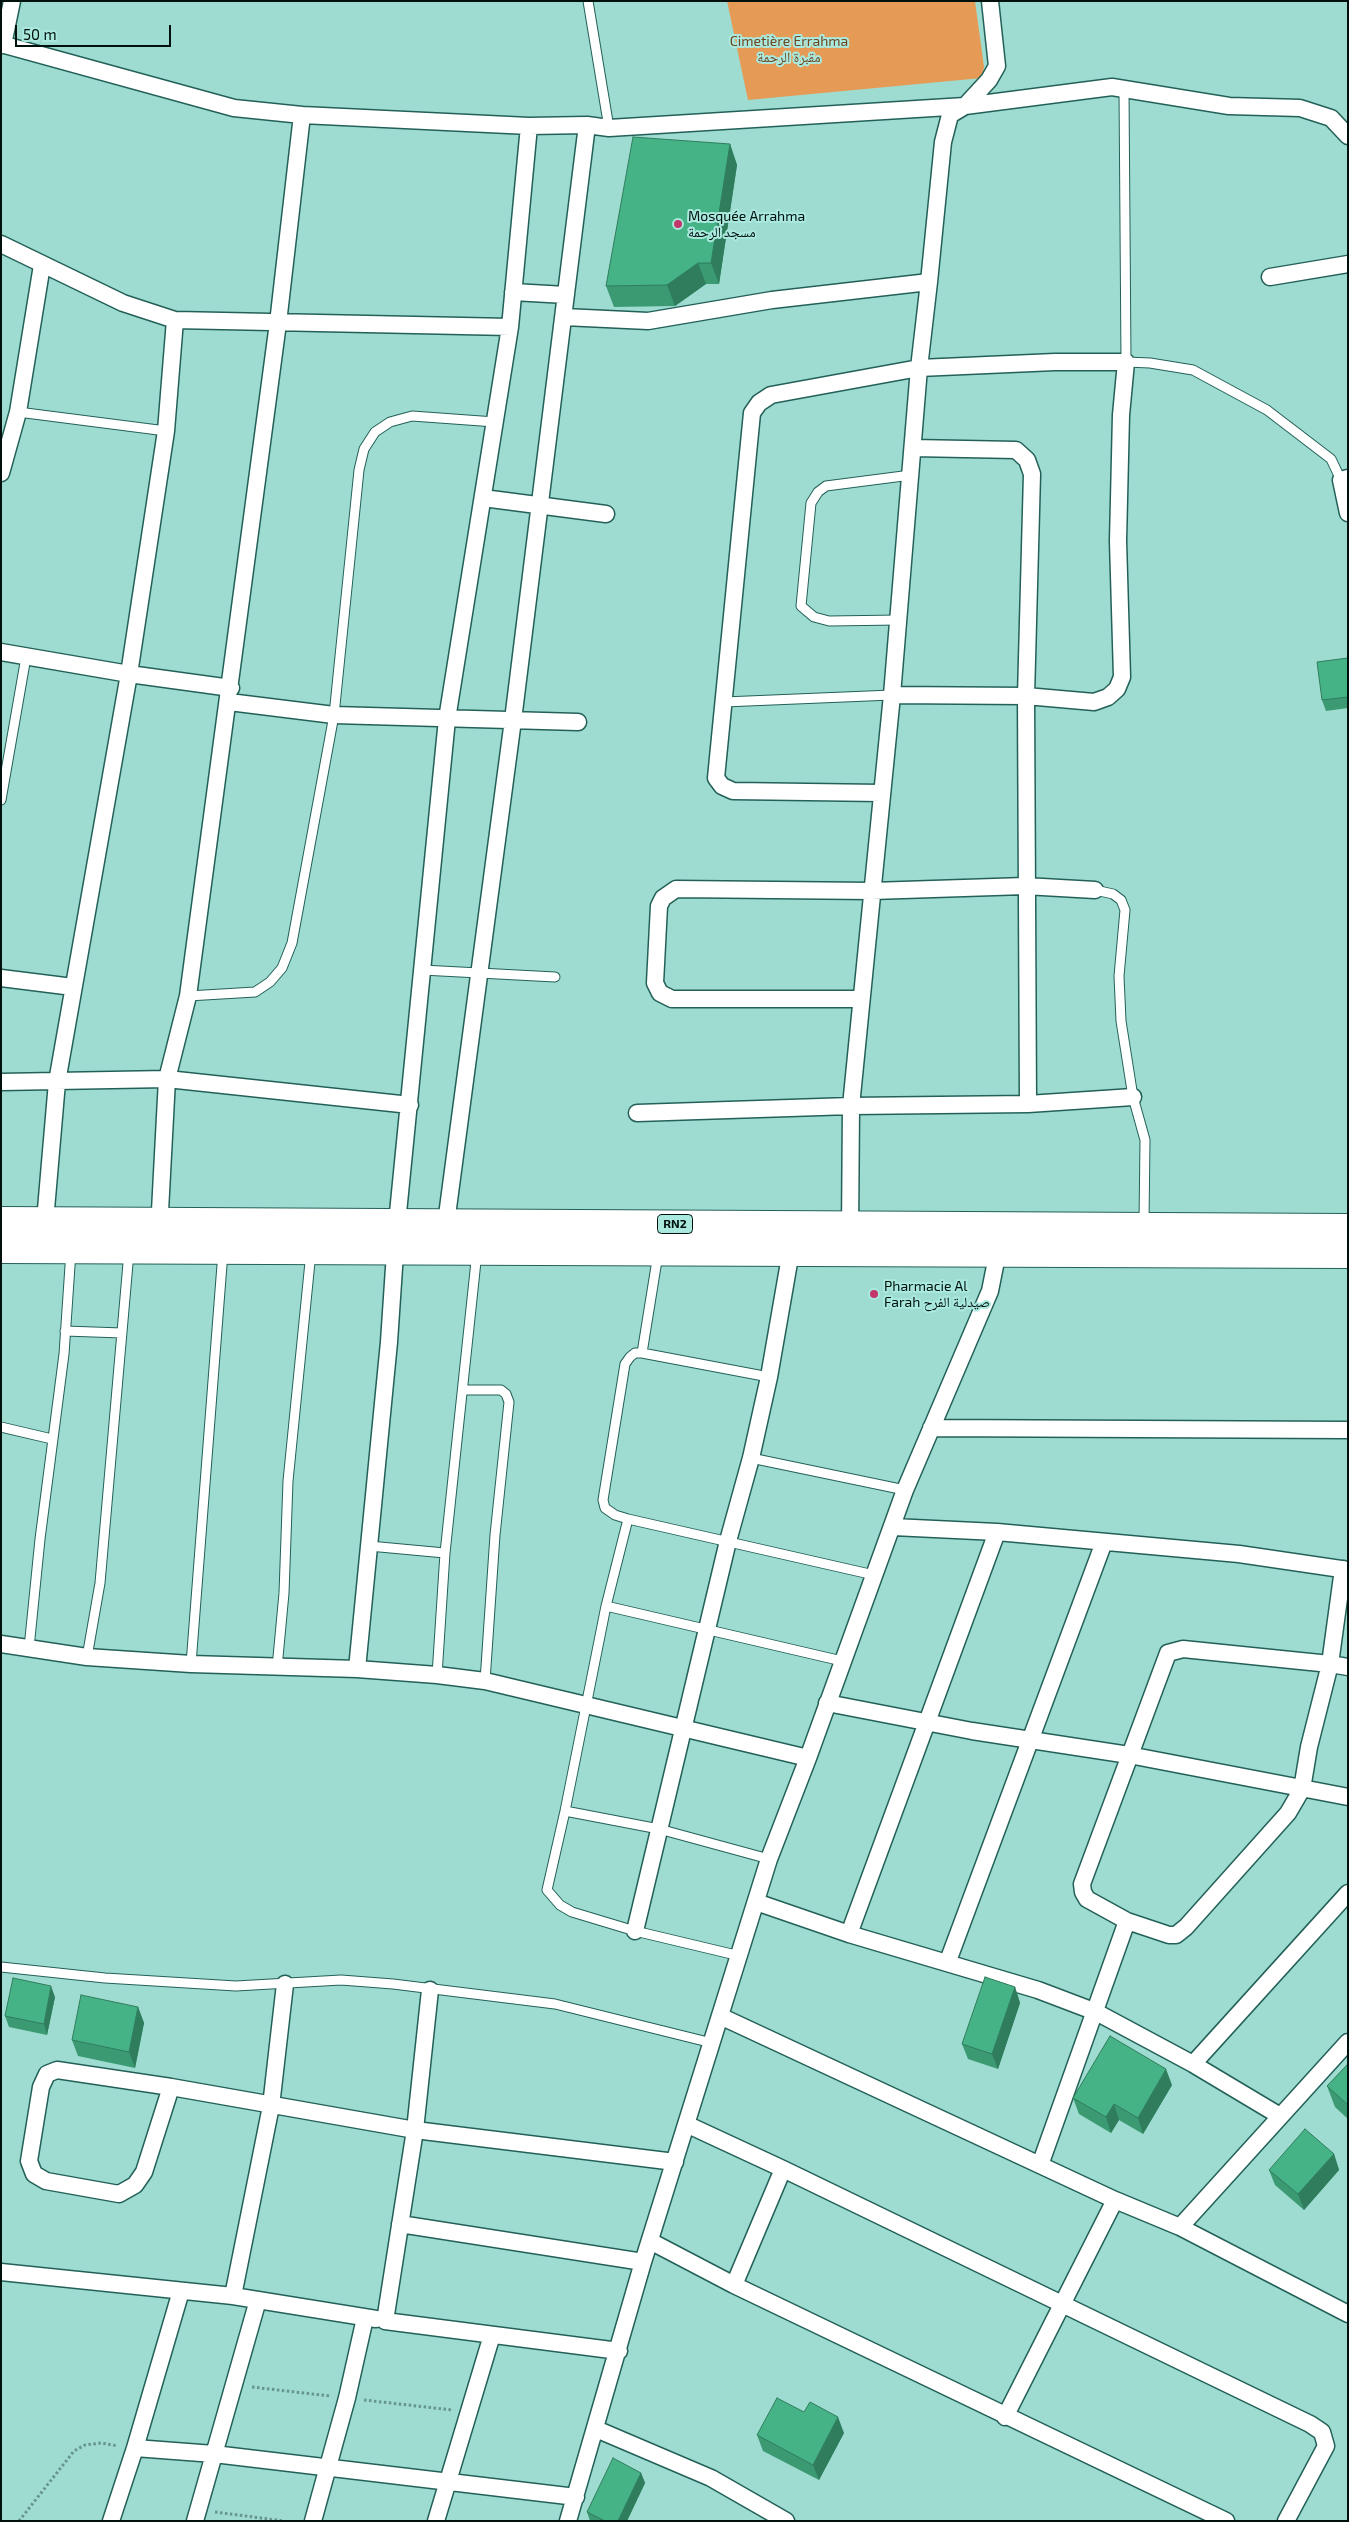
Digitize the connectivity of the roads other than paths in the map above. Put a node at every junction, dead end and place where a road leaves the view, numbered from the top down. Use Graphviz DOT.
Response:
graph roads {
  1 [pos="588,1"];
  2 [pos="990,1"];
  3 [pos="8,6"];
  4 [pos="2,44"];
  5 [pos="1124,90"];
  6 [pos="965,106"];
  7 [pos="302,115"];
  8 [pos="587,124"];
  9 [pos="529,126"];
  10 [pos="609,128"];
  11 [pos="1348,136"];
  12 [pos="1,244"];
  13 [pos="1348,264"];
  14 [pos="42,265"];
  15 [pos="1270,277"];
  16 [pos="929,282"];
  17 [pos="513,292"];
  18 [pos="566,295"];
  19 [pos="564,317"];
  20 [pos="175,320"];
  21 [pos="278,323"];
  22 [pos="510,327"];
  23 [pos="1126,362"];
  24 [pos="919,368"];
  25 [pos="18,412"];
  26 [pos="495,422"];
  27 [pos="166,431"];
  28 [pos="913,448"];
  29 [pos="1,473"];
  30 [pos="911,475"];
  31 [pos="1345,479"];
  32 [pos="483,498"];
  33 [pos="540,507"];
  34 [pos="1348,513"];
  35 [pos="606,514"];
  36 [pos="899,620"];
  37 [pos="1,652"];
  38 [pos="26,657"];
  39 [pos="129,674"];
  40 [pos="230,695"];
  41 [pos="892,695"];
  42 [pos="1026,696"];
  43 [pos="724,702"];
  44 [pos="334,715"];
  45 [pos="446,719"];
  46 [pos="512,720"];
  47 [pos="578,722"];
  48 [pos="882,793"];
  49 [pos="1,800"];
  50 [pos="1025,886"];
  51 [pos="1095,890"];
  52 [pos="872,891"];
  53 [pos="422,970"];
  54 [pos="478,973"];
  55 [pos="555,977"];
  56 [pos="1,978"];
  57 [pos="73,988"];
  58 [pos="188,996"];
  59 [pos="861,999"];
  60 [pos="167,1079"];
  61 [pos="1,1082"];
  62 [pos="57,1082"];
  63 [pos="1133,1097"];
  64 [pos="410,1104"];
  65 [pos="1028,1104"];
  66 [pos="851,1106"];
  67 [pos="637,1113"];
  68 [pos="1,1221"];
  69 [pos="45,1221"];
  70 [pos="159,1221"];
  71 [pos="397,1223"];
  72 [pos="446,1223"];
  73 [pos="1144,1226"];
  74 [pos="1348,1228"];
  75 [pos="850,1239"];
  76 [pos="999,1240"];
  77 [pos="1,1249"];
  78 [pos="130,1249"];
  79 [pos="158,1249"];
  80 [pos="223,1249"];
  81 [pos="312,1249"];
  82 [pos="71,1250"];
  83 [pos="395,1250"];
  84 [pos="478,1250"];
  85 [pos="659,1251"];
  86 [pos="792,1251"];
  87 [pos="1348,1254"];
  88 [pos="65,1331"];
  89 [pos="122,1333"];
  90 [pos="642,1353"];
  91 [pos="769,1377"];
  92 [pos="463,1390"];
  93 [pos="1,1427"];
  94 [pos="931,1428"];
  95 [pos="1348,1430"];
  96 [pos="52,1439"];
  97 [pos="752,1458"];
  98 [pos="905,1490"];
  99 [pos="628,1519"];
  100 [pos="893,1527"];
  101 [pos="997,1532"];
  102 [pos="728,1541"];
  103 [pos="1104,1542"];
  104 [pos="368,1546"];
  105 [pos="445,1554"];
  106 [pos="1345,1570"];
  107 [pos="874,1574"];
  108 [pos="606,1606"];
  109 [pos="708,1630"];
  110 [pos="1,1644"];
  111 [pos="29,1648"];
  112 [pos="87,1657"];
  113 [pos="842,1661"];
  114 [pos="191,1664"];
  115 [pos="1330,1664"];
  116 [pos="1348,1666"];
  117 [pos="277,1668"];
  118 [pos="357,1669"];
  119 [pos="437,1674"];
  120 [pos="485,1681"];
  121 [pos="828,1703"];
  122 [pos="586,1706"];
  123 [pos="927,1722"];
  124 [pos="682,1729"];
  125 [pos="1029,1739"];
  126 [pos="1129,1755"];
  127 [pos="808,1758"];
  128 [pos="1302,1789"];
  129 [pos="1348,1798"];
  130 [pos="566,1811"];
  131 [pos="659,1829"];
  132 [pos="769,1860"];
  133 [pos="1348,1892"];
  134 [pos="756,1902"];
  135 [pos="1127,1921"];
  136 [pos="635,1931"];
  137 [pos="849,1934"];
  138 [pos="740,1956"];
  139 [pos="948,1961"];
  140 [pos="1,1967"];
  141 [pos="285,1984"];
  142 [pos="430,1990"];
  143 [pos="1096,2012"];
  144 [pos="720,2016"];
  145 [pos="1348,2042"];
  146 [pos="712,2043"];
  147 [pos="1193,2064"];
  148 [pos="170,2087"];
  149 [pos="271,2106"];
  150 [pos="1280,2116"];
  151 [pos="686,2124"];
  152 [pos="415,2130"];
  153 [pos="675,2162"];
  154 [pos="1040,2165"];
  155 [pos="783,2169"];
  156 [pos="1116,2200"];
  157 [pos="400,2224"];
  158 [pos="1180,2227"];
  159 [pos="650,2241"];
  160 [pos="643,2262"];
  161 [pos="1,2272"];
  162 [pos="734,2286"];
  163 [pos="181,2291"];
  164 [pos="233,2296"];
  165 [pos="258,2300"];
  166 [pos="1062,2303"];
  167 [pos="1348,2314"];
  168 [pos="365,2318"];
  169 [pos="385,2321"];
  170 [pos="492,2334"];
  171 [pos="619,2351"];
  172 [pos="1006,2416"];
  173 [pos="596,2428"];
  174 [pos="136,2448"];
  175 [pos="214,2454"];
  176 [pos="328,2469"];
  177 [pos="449,2483"];
  178 [pos="576,2497"];
  179 [pos="197,2516"];
  180 [pos="111,2521"];
  181 [pos="313,2521"];
  182 [pos="436,2521"];
  183 [pos="568,2521"];
  184 [pos="786,2521"];
  185 [pos="1226,2521"];
  186 [pos="1286,2521"];
  1 -- 10 [label="lane"];
  2 -- 6 [label="street"];
  3 -- 4 [label="street"];
  4 -- 7 [label="street"];
  5 -- 6 [label="street"];
  5 -- 11 [label="street"];
  5 -- 23 [label="lane"];
  6 -- 10 [label="street"];
  6 -- 16 [label="street"];
  7 -- 9 [label="street"];
  7 -- 21 [label="street"];
  8 -- 9 [label="street"];
  8 -- 10 [label="street"];
  8 -- 18 [label="street"];
  9 -- 17 [label="street"];
  12 -- 14 [label="street"];
  13 -- 15 [label="street"];
  14 -- 20 [label="street"];
  14 -- 25 [label="street"];
  16 -- 19 [label="street"];
  16 -- 24 [label="street"];
  17 -- 18 [label="street"];
  17 -- 22 [label="street"];
  18 -- 19 [label="street"];
  19 -- 33 [label="street"];
  20 -- 21 [label="street"];
  20 -- 27 [label="street"];
  21 -- 22 [label="street"];
  21 -- 40 [label="street"];
  22 -- 26 [label="street"];
  23 -- 24 [label="street"];
  23 -- 31 [label="lane"];
  23 -- 42 [label="street"];
  24 -- 28 [label="street"];
  24 -- 43 [label="street"];
  25 -- 27 [label="lane"];
  25 -- 29 [label="street"];
  26 -- 32 [label="street"];
  26 -- 44 [label="lane"];
  27 -- 39 [label="street"];
  28 -- 30 [label="street"];
  28 -- 42 [label="street"];
  30 -- 36 [label="street"];
  30 -- 36 [label="lane"];
  31 -- 34 [label="street"];
  32 -- 33 [label="street"];
  32 -- 45 [label="street"];
  33 -- 35 [label="street"];
  33 -- 46 [label="street"];
  36 -- 41 [label="street"];
  37 -- 38 [label="street"];
  38 -- 39 [label="street"];
  38 -- 49 [label="lane"];
  39 -- 40 [label="street"];
  39 -- 57 [label="street"];
  40 -- 44 [label="street"];
  40 -- 58 [label="street"];
  41 -- 42 [label="street"];
  41 -- 43 [label="lane"];
  41 -- 48 [label="street"];
  42 -- 50 [label="street"];
  43 -- 48 [label="street"];
  44 -- 45 [label="street"];
  44 -- 58 [label="lane"];
  45 -- 46 [label="street"];
  45 -- 53 [label="street"];
  46 -- 47 [label="street"];
  46 -- 54 [label="street"];
  48 -- 52 [label="street"];
  50 -- 51 [label="street"];
  50 -- 52 [label="street"];
  50 -- 65 [label="street"];
  51 -- 63 [label="lane"];
  52 -- 59 [label="street"];
  52 -- 59 [label="street"];
  53 -- 54 [label="lane"];
  53 -- 64 [label="street"];
  54 -- 55 [label="lane"];
  54 -- 72 [label="street"];
  56 -- 57 [label="street"];
  57 -- 62 [label="street"];
  58 -- 60 [label="street"];
  59 -- 66 [label="street"];
  60 -- 62 [label="street"];
  60 -- 64 [label="street"];
  60 -- 70 [label="street"];
  61 -- 62 [label="street"];
  62 -- 69 [label="street"];
  63 -- 65 [label="street"];
  63 -- 73 [label="lane"];
  64 -- 71 [label="street"];
  65 -- 66 [label="street"];
  66 -- 67 [label="street"];
  66 -- 75 [label="street"];
  68 -- 69 [label="highway, RN2"];
  69 -- 70 [label="highway, RN2"];
  70 -- 71 [label="highway, RN2"];
  70 -- 79 [label="street"];
  71 -- 72 [label="highway, RN2"];
  71 -- 83 [label="street"];
  72 -- 75 [label="highway, RN2"];
  73 -- 74 [label="highway, RN2"];
  73 -- 76 [label="highway, RN2"];
  75 -- 76 [label="highway, RN2"];
  75 -- 86 [label="highway, RN2"];
  76 -- 87 [label="highway, RN2"];
  76 -- 94 [label="street"];
  77 -- 82 [label="highway, RN2"];
  78 -- 79 [label="highway, RN2"];
  78 -- 82 [label="highway, RN2"];
  78 -- 89 [label="lane"];
  79 -- 80 [label="highway, RN2"];
  80 -- 81 [label="highway, RN2"];
  80 -- 114 [label="lane"];
  81 -- 83 [label="highway, RN2"];
  81 -- 117 [label="lane"];
  82 -- 88 [label="lane"];
  83 -- 84 [label="highway, RN2"];
  83 -- 104 [label="street"];
  84 -- 85 [label="highway, RN2"];
  84 -- 92 [label="lane"];
  85 -- 86 [label="highway, RN2"];
  85 -- 90 [label="lane"];
  86 -- 91 [label="street"];
  88 -- 89 [label="lane"];
  88 -- 96 [label="lane"];
  89 -- 112 [label="lane"];
  90 -- 91 [label="lane"];
  90 -- 99 [label="lane"];
  91 -- 97 [label="street"];
  92 -- 105 [label="lane"];
  92 -- 120 [label="lane"];
  93 -- 96 [label="lane"];
  94 -- 95 [label="street"];
  94 -- 98 [label="street"];
  96 -- 111 [label="lane"];
  97 -- 98 [label="lane"];
  97 -- 102 [label="street"];
  98 -- 100 [label="street"];
  99 -- 102 [label="lane"];
  99 -- 108 [label="lane"];
  100 -- 101 [label="street"];
  100 -- 107 [label="street"];
  101 -- 103 [label="street"];
  101 -- 123 [label="street"];
  102 -- 107 [label="lane"];
  102 -- 109 [label="street"];
  103 -- 106 [label="street"];
  103 -- 125 [label="street"];
  104 -- 105 [label="lane"];
  104 -- 118 [label="street"];
  105 -- 119 [label="lane"];
  106 -- 115 [label="street"];
  107 -- 113 [label="street"];
  108 -- 109 [label="lane"];
  108 -- 122 [label="lane"];
  109 -- 113 [label="lane"];
  109 -- 124 [label="street"];
  110 -- 111 [label="street"];
  111 -- 112 [label="street"];
  112 -- 114 [label="street"];
  113 -- 121 [label="street"];
  114 -- 117 [label="street"];
  115 -- 116 [label="street"];
  115 -- 126 [label="street"];
  115 -- 128 [label="street"];
  117 -- 118 [label="street"];
  118 -- 119 [label="street"];
  119 -- 120 [label="street"];
  120 -- 122 [label="street"];
  121 -- 123 [label="street"];
  121 -- 127 [label="street"];
  122 -- 124 [label="street"];
  122 -- 130 [label="lane"];
  123 -- 125 [label="street"];
  123 -- 137 [label="street"];
  124 -- 127 [label="street"];
  124 -- 131 [label="street"];
  125 -- 126 [label="street"];
  125 -- 139 [label="street"];
  126 -- 128 [label="street"];
  126 -- 135 [label="street"];
  127 -- 132 [label="street"];
  128 -- 129 [label="street"];
  128 -- 135 [label="street"];
  130 -- 131 [label="lane"];
  130 -- 136 [label="lane"];
  131 -- 132 [label="lane"];
  131 -- 136 [label="street"];
  132 -- 134 [label="street"];
  133 -- 147 [label="street"];
  134 -- 137 [label="street"];
  134 -- 138 [label="street"];
  135 -- 143 [label="street"];
  136 -- 138 [label="lane"];
  137 -- 139 [label="street"];
  138 -- 144 [label="street"];
  139 -- 143 [label="street"];
  140 -- 141 [label="lane"];
  141 -- 142 [label="lane"];
  141 -- 149 [label="street"];
  142 -- 146 [label="lane"];
  142 -- 152 [label="street"];
  143 -- 147 [label="street"];
  143 -- 154 [label="street"];
  144 -- 146 [label="street"];
  144 -- 154 [label="street"];
  145 -- 150 [label="street"];
  146 -- 151 [label="street"];
  147 -- 150 [label="street"];
  148 -- 148 [label="street"];
  148 -- 149 [label="street"];
  149 -- 152 [label="street"];
  149 -- 164 [label="street"];
  150 -- 158 [label="street"];
  151 -- 153 [label="street"];
  151 -- 155 [label="street"];
  152 -- 153 [label="street"];
  152 -- 157 [label="street"];
  153 -- 159 [label="street"];
  154 -- 156 [label="street"];
  155 -- 162 [label="street"];
  155 -- 166 [label="street"];
  156 -- 158 [label="street"];
  156 -- 166 [label="street"];
  157 -- 160 [label="street"];
  157 -- 169 [label="street"];
  158 -- 167 [label="street"];
  159 -- 160 [label="street"];
  159 -- 162 [label="street"];
  160 -- 171 [label="street"];
  161 -- 163 [label="street"];
  162 -- 172 [label="street"];
  163 -- 164 [label="street"];
  163 -- 174 [label="street"];
  164 -- 165 [label="street"];
  165 -- 168 [label="street"];
  165 -- 175 [label="street"];
  166 -- 172 [label="street"];
  166 -- 186 [label="street"];
  168 -- 169 [label="street"];
  168 -- 176 [label="street"];
  169 -- 170 [label="street"];
  170 -- 171 [label="street"];
  170 -- 177 [label="street"];
  171 -- 173 [label="street"];
  172 -- 185 [label="street"];
  173 -- 178 [label="street"];
  173 -- 184 [label="street"];
  174 -- 175 [label="street"];
  174 -- 180 [label="street"];
  175 -- 176 [label="street"];
  175 -- 179 [label="street"];
  176 -- 177 [label="street"];
  176 -- 181 [label="street"];
  177 -- 178 [label="street"];
  177 -- 182 [label="street"];
  178 -- 183 [label="street"];
}
